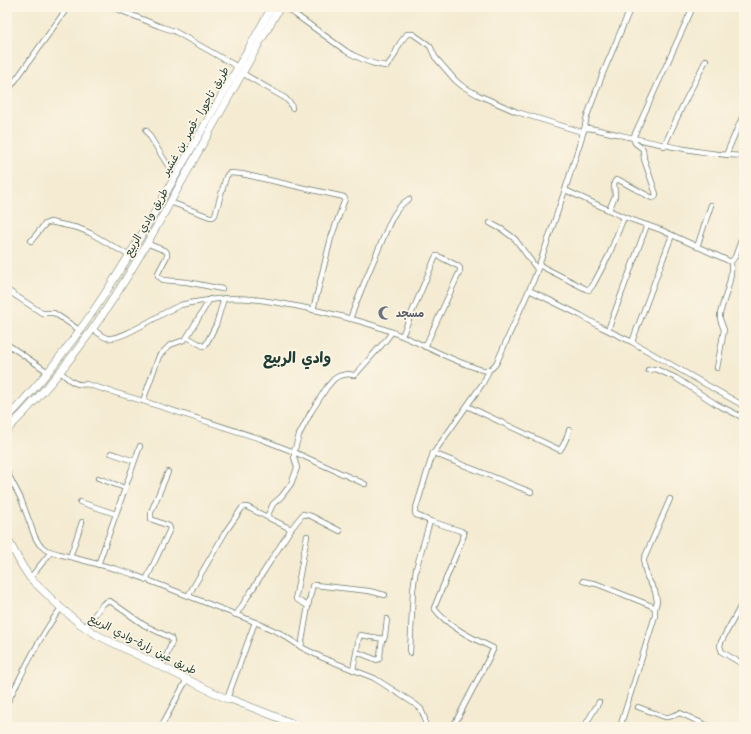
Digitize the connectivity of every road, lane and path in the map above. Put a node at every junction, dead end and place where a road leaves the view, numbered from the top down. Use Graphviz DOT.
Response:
graph roads {
  1 [pos="68,7"];
  2 [pos="112,7"];
  3 [pos="272,7"];
  4 [pos="280,7"];
  5 [pos="285,7"];
  6 [pos="693,7"];
  7 [pos="631,8"];
  8 [pos="706,60"];
  9 [pos="240,70"];
  10 [pos="7,92"];
  11 [pos="292,108"];
  12 [pos="744,113"];
  13 [pos="146,130"];
  14 [pos="583,131"];
  15 [pos="633,138"];
  16 [pos="664,146"];
  17 [pos="726,155"];
  18 [pos="744,156"];
  19 [pos="175,177"];
  20 [pos="565,190"];
  21 [pos="409,199"];
  22 [pos="170,202"];
  23 [pos="711,205"];
  24 [pos="609,210"];
  25 [pos="624,217"];
  26 [pos="490,223"];
  27 [pos="648,225"];
  28 [pos="744,232"];
  29 [pos="672,235"];
  30 [pos="31,241"];
  31 [pos="146,243"];
  32 [pos="697,247"];
  33 [pos="130,256"];
  34 [pos="731,262"];
  35 [pos="538,267"];
  36 [pos="222,289"];
  37 [pos="7,290"];
  38 [pos="529,290"];
  39 [pos="224,298"];
  40 [pos="210,299"];
  41 [pos="313,310"];
  42 [pos="350,319"];
  43 [pos="92,328"];
  44 [pos="608,330"];
  45 [pos="80,331"];
  46 [pos="392,332"];
  47 [pos="402,336"];
  48 [pos="187,337"];
  49 [pos="632,342"];
  50 [pos="7,344"];
  51 [pos="425,347"];
  52 [pos="717,368"];
  53 [pos="489,370"];
  54 [pos="648,370"];
  55 [pos="48,372"];
  56 [pos="60,372"];
  57 [pos="143,401"];
  58 [pos="467,406"];
  59 [pos="744,406"];
  60 [pos="7,418"];
  61 [pos="744,418"];
  62 [pos="7,430"];
  63 [pos="569,430"];
  64 [pos="140,446"];
  65 [pos="294,452"];
  66 [pos="111,453"];
  67 [pos="433,453"];
  68 [pos="134,461"];
  69 [pos="7,472"];
  70 [pos="168,472"];
  71 [pos="98,478"];
  72 [pos="365,484"];
  73 [pos="125,488"];
  74 [pos="531,492"];
  75 [pos="670,499"];
  76 [pos="80,502"];
  77 [pos="116,514"];
  78 [pos="267,517"];
  79 [pos="430,521"];
  80 [pos="82,522"];
  81 [pos="291,529"];
  82 [pos="340,531"];
  83 [pos="307,536"];
  84 [pos="7,538"];
  85 [pos="51,552"];
  86 [pos="70,557"];
  87 [pos="98,565"];
  88 [pos="30,578"];
  89 [pos="146,580"];
  90 [pos="583,581"];
  91 [pos="385,594"];
  92 [pos="188,596"];
  93 [pos="744,600"];
  94 [pos="308,606"];
  95 [pos="61,608"];
  96 [pos="655,609"];
  97 [pos="236,615"];
  98 [pos="387,619"];
  99 [pos="255,622"];
  100 [pos="84,627"];
  101 [pos="382,638"];
  102 [pos="301,647"];
  103 [pos="356,652"];
  104 [pos="410,653"];
  105 [pos="744,665"];
  106 [pos="162,667"];
  107 [pos="353,670"];
  108 [pos="187,680"];
  109 [pos="228,699"];
  110 [pos="7,702"];
  111 [pos="599,702"];
  112 [pos="638,707"];
  113 [pos="161,727"];
  114 [pos="302,727"];
  115 [pos="425,727"];
  116 [pos="453,727"];
  117 [pos="584,727"];
  118 [pos="620,727"];
  119 [pos="710,727"];
  1 -- 10 [label="street"];
  2 -- 9 [label="street"];
  3 -- 9 [label="main road, طريق تاجورا -قصر بن غشير"];
  4 -- 9 [label="main road, طريق وادي الربيع"];
  5 -- 14 [label="street"];
  6 -- 15 [label="street"];
  7 -- 14 [label="street"];
  8 -- 16 [label="street"];
  9 -- 11 [label="street"];
  9 -- 19 [label="main road, طريق تاجورا -قصر بن غشير"];
  9 -- 22 [label="main road, طريق وادي الربيع"];
  12 -- 17 [label="street"];
  13 -- 19 [label="street"];
  14 -- 15 [label="street"];
  14 -- 20 [label="street"];
  15 -- 16 [label="street"];
  15 -- 24 [label="street"];
  16 -- 17 [label="street"];
  17 -- 18 [label="street"];
  19 -- 33 [label="main road, طريق تاجورا -قصر بن غشير"];
  20 -- 24 [label="street"];
  20 -- 35 [label="street"];
  21 -- 42 [label="street"];
  22 -- 31 [label="main road, طريق وادي الربيع"];
  22 -- 41 [label="street"];
  23 -- 32 [label="street"];
  24 -- 25 [label="street"];
  25 -- 27 [label="street"];
  25 -- 35 [label="street"];
  26 -- 35 [label="street"];
  27 -- 29 [label="street"];
  27 -- 44 [label="street"];
  28 -- 34 [label="street"];
  29 -- 32 [label="street"];
  29 -- 49 [label="street"];
  30 -- 33 [label="street"];
  31 -- 36 [label="street"];
  31 -- 43 [label="main road, طريق وادي الربيع"];
  32 -- 34 [label="street"];
  33 -- 45 [label="main road, طريق تاجورا -قصر بن غشير"];
  34 -- 52 [label="street"];
  35 -- 38 [label="street"];
  37 -- 45 [label="street"];
  38 -- 44 [label="street"];
  38 -- 53 [label="street"];
  39 -- 40 [label="street"];
  39 -- 41 [label="street"];
  39 -- 48 [label="street"];
  40 -- 43 [label="street"];
  40 -- 48 [label="street"];
  41 -- 42 [label="street"];
  42 -- 46 [label="street"];
  43 -- 56 [label="main road, طريق وادي الربيع"];
  44 -- 49 [label="street"];
  45 -- 55 [label="main road, طريق تاجورا -قصر بن غشير"];
  46 -- 47 [label="street"];
  46 -- 65 [label="street"];
  47 -- 51 [label="street"];
  47 -- 51 [label="street"];
  48 -- 57 [label="street"];
  49 -- 59 [label="street"];
  50 -- 55 [label="street"];
  51 -- 53 [label="street"];
  53 -- 58 [label="street"];
  54 -- 61 [label="street"];
  55 -- 60 [label="main road, طريق تاجورا -قصر بن غشير"];
  56 -- 57 [label="street"];
  56 -- 62 [label="main road, طريق وادي الربيع"];
  57 -- 65 [label="street"];
  58 -- 63 [label="street"];
  58 -- 67 [label="street"];
  64 -- 68 [label="street"];
  65 -- 72 [label="street"];
  65 -- 78 [label="street"];
  66 -- 68 [label="street"];
  67 -- 74 [label="street"];
  67 -- 79 [label="street"];
  68 -- 73 [label="street"];
  69 -- 85 [label="street"];
  70 -- 89 [label="street"];
  71 -- 73 [label="street"];
  73 -- 77 [label="street"];
  75 -- 96 [label="street"];
  76 -- 77 [label="street"];
  77 -- 87 [label="street"];
  78 -- 81 [label="street"];
  78 -- 92 [label="street"];
  79 -- 104 [label="street"];
  79 -- 116 [label="street"];
  80 -- 86 [label="street"];
  81 -- 82 [label="street"];
  81 -- 97 [label="street"];
  83 -- 94 [label="street"];
  84 -- 88 [label="main road, طريق عين زارة-وادي الربيع"];
  85 -- 86 [label="street"];
  85 -- 88 [label="street"];
  86 -- 87 [label="street"];
  87 -- 89 [label="street"];
  88 -- 95 [label="main road, طريق عين زارة-وادي الربيع"];
  89 -- 92 [label="street"];
  90 -- 96 [label="street"];
  91 -- 94 [label="street"];
  92 -- 97 [label="street"];
  93 -- 105 [label="street"];
  94 -- 102 [label="street"];
  95 -- 100 [label="main road, طريق عين زارة-وادي الربيع"];
  95 -- 110 [label="street"];
  96 -- 118 [label="street"];
  97 -- 99 [label="street"];
  98 -- 101 [label="street"];
  99 -- 102 [label="street"];
  99 -- 109 [label="street"];
  100 -- 106 [label="main road, طريق عين زارة-وادي الربيع"];
  100 -- 106 [label="street"];
  101 -- 103 [label="street"];
  101 -- 103 [label="street"];
  102 -- 107 [label="street"];
  103 -- 107 [label="street"];
  106 -- 108 [label="main road, طريق عين زارة-وادي الربيع"];
  107 -- 115 [label="street"];
  108 -- 109 [label="main road, طريق عين زارة-وادي الربيع"];
  108 -- 113 [label="street"];
  109 -- 114 [label="main road, طريق عين زارة-وادي الربيع"];
  111 -- 117 [label="street"];
  112 -- 119 [label="street"];
}
